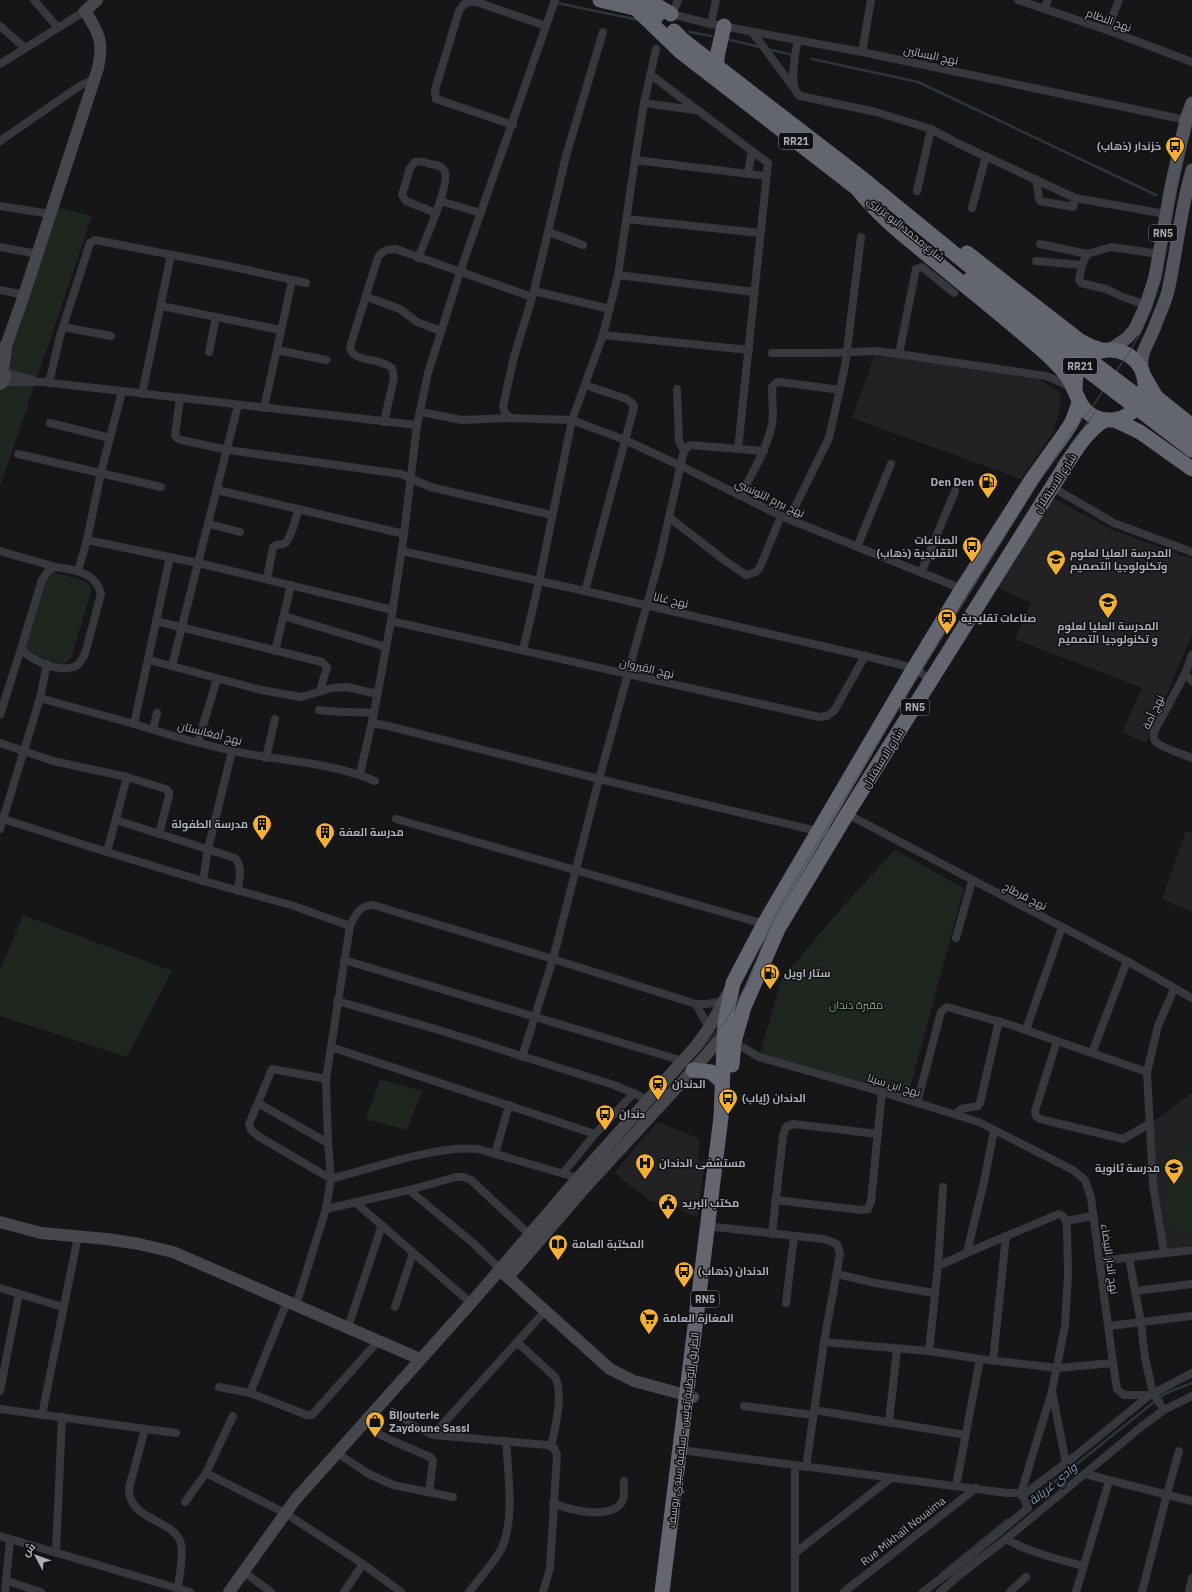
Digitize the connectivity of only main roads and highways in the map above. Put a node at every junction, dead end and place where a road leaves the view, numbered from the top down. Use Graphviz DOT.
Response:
graph roads {
  1 [pos="97,0"];
  2 [pos="600,0"];
  3 [pos="649,0"];
  4 [pos="634,3"];
  5 [pos="673,14"];
  6 [pos="717,25"];
  7 [pos="716,66"];
  8 [pos="1192,103"];
  9 [pos="1192,170"];
  10 [pos="859,183"];
  11 [pos="1188,196"];
  12 [pos="970,274"];
  13 [pos="7,343"];
  14 [pos="1106,350"];
  15 [pos="0,357"];
  16 [pos="1143,374"];
  17 [pos="2,376"];
  18 [pos="1077,397"];
  19 [pos="1110,420"];
  20 [pos="1192,426"];
  21 [pos="1192,437"];
  22 [pos="1192,450"];
  23 [pos="1192,469"];
  24 [pos="733,982"];
  25 [pos="744,1007"];
  26 [pos="729,1039"];
  27 [pos="688,1066"];
  28 [pos="722,1082"];
  29 [pos="0,1222"];
  30 [pos="710,1227"];
  31 [pos="534,1239"];
  32 [pos="504,1273"];
  33 [pos="420,1359"];
  34 [pos="690,1396"];
  35 [pos="684,1451"];
  36 [pos="229,1592"];
  37 [pos="662,1592"];
  38 [pos="668,1592"];
  1 -- 13 [label="main road"];
  2 -- 4 [label="highway"];
  3 -- 5 [label="highway"];
  4 -- 7 [label="highway, شارع محمد البوعزيزي / RR21"];
  4 -- 10 [label="highway, شارع محمد البوعزيزي / RR21"];
  6 -- 7 [label="highway"];
  7 -- 10 [label="highway, شارع محمد البوعزيزي / RR21"];
  8 -- 14 [label="main road, RN5"];
  9 -- 11 [label="main road, RN5"];
  10 -- 12 [label="highway, شارع محمد البوعزيزي / RR21"];
  10 -- 14 [label="highway, RR21"];
  10 -- 18 [label="highway, RR21"];
  11 -- 16 [label="main road, RN5"];
  12 -- 21 [label="highway, شارع محمد البوعزيزي / RR21, bridge"];
  12 -- 22 [label="highway, شارع محمد البوعزيزي / RR21, bridge"];
  13 -- 15 [label="main road"];
  13 -- 17 [label="main road"];
  14 -- 16 [label="highway"];
  14 -- 18 [label="highway, RN5"];
  16 -- 19 [label="highway, RN5"];
  16 -- 20 [label="highway"];
  18 -- 19 [label="highway"];
  18 -- 24 [label="highway, شارع الاستقلال / RN5"];
  19 -- 23 [label="highway"];
  19 -- 25 [label="highway, شارع الاستقلال / RN5"];
  24 -- 26 [label="highway, الطريق الوطنية تونس - ساقية سيدي يوسف / RN5"];
  24 -- 27 [label="main road"];
  25 -- 26 [label="highway, الطريق الوطنية تونس - ساقية سيدي يوسف / RN5"];
  26 -- 27 [label="main road"];
  26 -- 28 [label="highway, الطريق الوطنية تونس - ساقية سيدي يوسف / RN5"];
  26 -- 30 [label="highway, الطريق الوطنية تونس - ساقية سيدي يوسف / RN5"];
  27 -- 28 [label="highway"];
  27 -- 31 [label="main road"];
  27 -- 31 [label="main road"];
  28 -- 30 [label="highway, الطريق الوطنية تونس - ساقية سيدي يوسف / RN5"];
  29 -- 33 [label="main road"];
  30 -- 34 [label="highway, الطريق الوطنية تونس - ساقية سيدي يوسف / RN5"];
  31 -- 32 [label="main road"];
  32 -- 33 [label="main road"];
  32 -- 34 [label="main road"];
  33 -- 36 [label="main road"];
  34 -- 35 [label="highway, الطريق الوطنية تونس - ساقية سيدي يوسف / RN5"];
  35 -- 37 [label="highway, الطريق الوطنية تونس - ساقية سيدي يوسف / RN5"];
  35 -- 38 [label="highway, الطريق الوطنية تونس - ساقية سيدي يوسف / RN5"];
}
